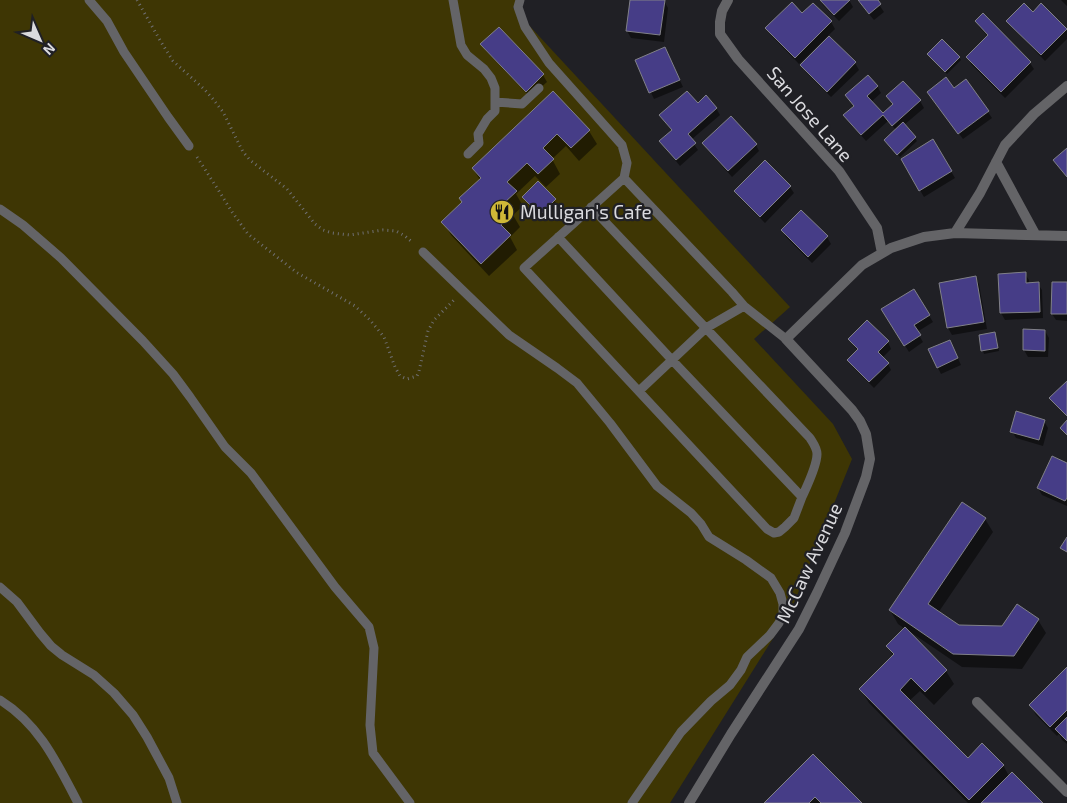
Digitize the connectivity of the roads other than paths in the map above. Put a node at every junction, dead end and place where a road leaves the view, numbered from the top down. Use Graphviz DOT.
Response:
graph roads {
  1 [pos="89,0"];
  2 [pos="453,0"];
  3 [pos="520,0"];
  4 [pos="728,0"];
  5 [pos="1067,86"];
  6 [pos="539,88"];
  7 [pos="495,102"];
  8 [pos="189,146"];
  9 [pos="468,154"];
  10 [pos="996,162"];
  11 [pos="624,178"];
  12 [pos="591,207"];
  13 [pos="0,209"];
  14 [pos="955,233"];
  15 [pos="1034,234"];
  16 [pos="1067,236"];
  17 [pos="558,237"];
  18 [pos="423,252"];
  19 [pos="882,253"];
  20 [pos="744,306"];
  21 [pos="706,328"];
  22 [pos="786,339"];
  23 [pos="672,360"];
  24 [pos="639,391"];
  25 [pos="802,497"];
  26 [pos="0,587"];
  27 [pos="0,700"];
  28 [pos="977,702"];
  29 [pos="1067,792"];
  30 [pos="78,803"];
  31 [pos="177,803"];
  32 [pos="410,803"];
  33 [pos="632,803"];
  34 [pos="689,803"];
  1 -- 8 [label="lane"];
  2 -- 7 [label="lane"];
  3 -- 11 [label="lane"];
  4 -- 19 [label="street, San Jose Lane"];
  5 -- 10 [label="street"];
  6 -- 7 [label="lane"];
  7 -- 9 [label="lane"];
  10 -- 14 [label="street"];
  10 -- 15 [label="street"];
  11 -- 12 [label="lane"];
  11 -- 20 [label="lane"];
  12 -- 17 [label="lane"];
  12 -- 21 [label="lane"];
  13 -- 32 [label="lane"];
  14 -- 15 [label="street"];
  14 -- 19 [label="street"];
  15 -- 16 [label="street"];
  17 -- 23 [label="lane"];
  17 -- 24 [label="lane"];
  18 -- 33 [label="lane"];
  19 -- 22 [label="street"];
  20 -- 21 [label="lane"];
  20 -- 22 [label="lane"];
  21 -- 23 [label="lane"];
  21 -- 25 [label="lane"];
  22 -- 34 [label="street, McCaw Avenue"];
  23 -- 24 [label="lane"];
  23 -- 25 [label="lane"];
  24 -- 25 [label="lane"];
  26 -- 31 [label="lane"];
  27 -- 30 [label="lane"];
  28 -- 29 [label="street"];
}
